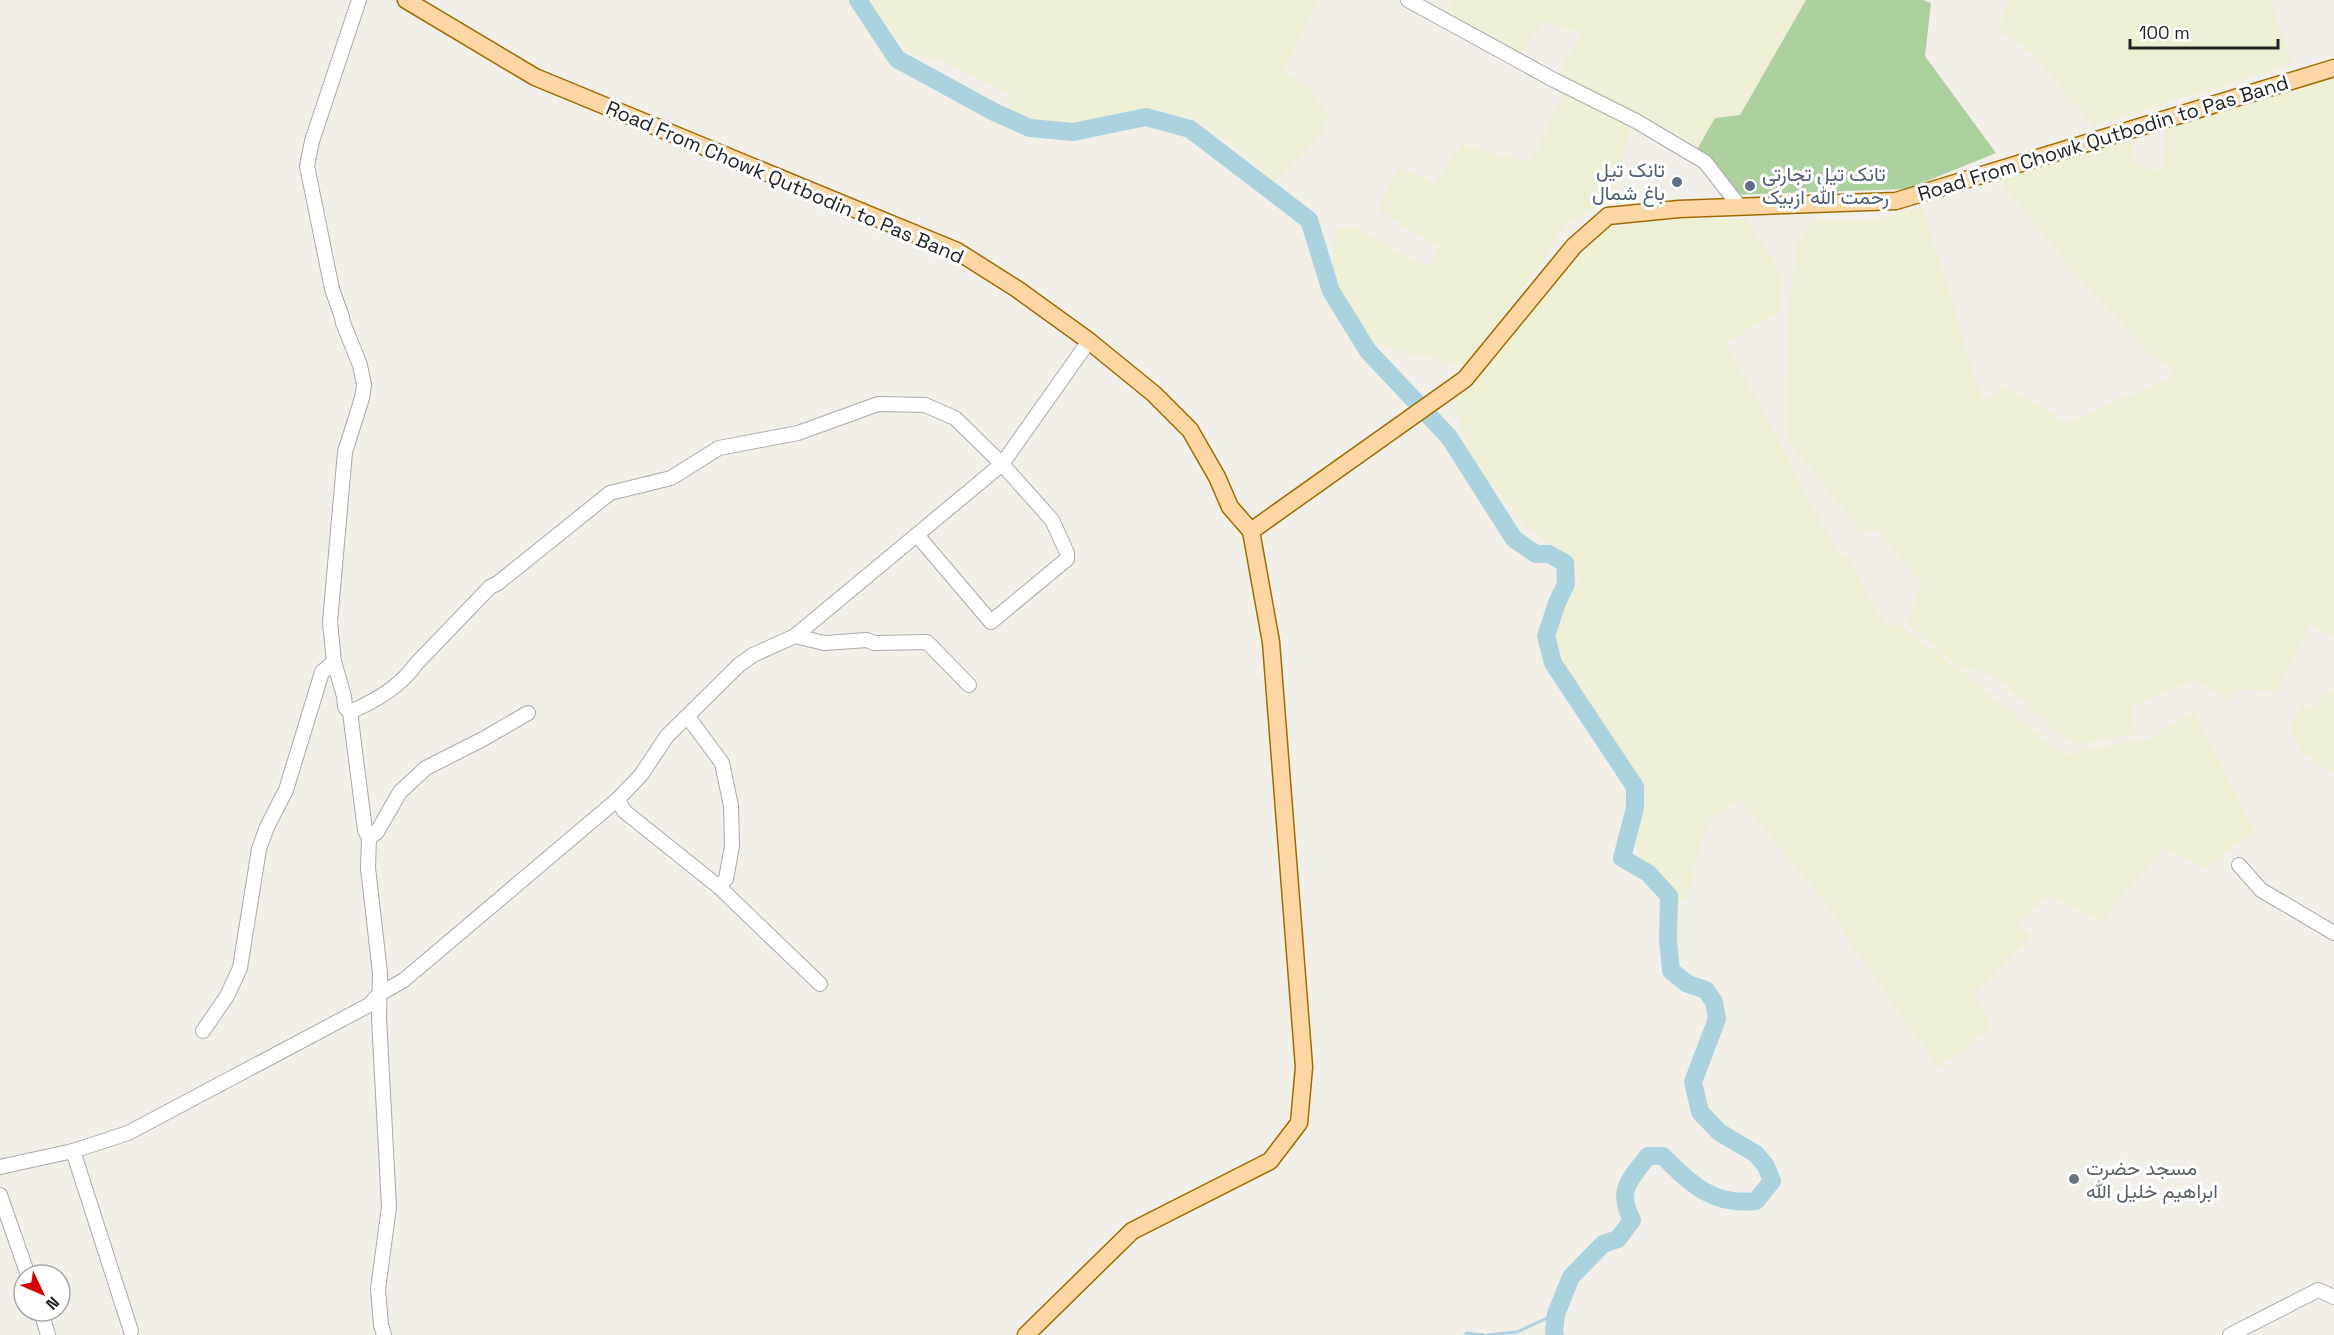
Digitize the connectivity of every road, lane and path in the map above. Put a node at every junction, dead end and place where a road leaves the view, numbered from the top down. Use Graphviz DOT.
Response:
graph roads {
  1 [pos="359,0"];
  2 [pos="406,0"];
  3 [pos="1408,0"];
  4 [pos="2334,68"];
  5 [pos="1740,207"];
  6 [pos="1089,341"];
  7 [pos="1002,464"];
  8 [pos="1251,531"];
  9 [pos="917,535"];
  10 [pos="795,636"];
  11 [pos="334,663"];
  12 [pos="969,685"];
  13 [pos="350,712"];
  14 [pos="528,713"];
  15 [pos="688,717"];
  16 [pos="618,799"];
  17 [pos="369,838"];
  18 [pos="2239,865"];
  19 [pos="719,887"];
  20 [pos="2334,933"];
  21 [pos="820,984"];
  22 [pos="378,995"];
  23 [pos="203,1032"];
  24 [pos="73,1151"];
  25 [pos="0,1167"];
  26 [pos="0,1195"];
  27 [pos="24,1263"];
  28 [pos="2334,1297"];
  29 [pos="131,1331"];
  30 [pos="384,1335"];
  31 [pos="1026,1335"];
  32 [pos="2230,1335"];
  1 -- 11 [label="street"];
  2 -- 6 [label="main road, Road From Chowk Qutbodin to Pas Band"];
  3 -- 5 [label="street"];
  4 -- 5 [label="main road, Road From Chowk Qutbodin to Pas Band"];
  5 -- 8 [label="main road, Road From Chowk Qutbodin to Pas Band"];
  6 -- 7 [label="street"];
  6 -- 8 [label="main road, Road From Chowk Qutbodin to Pas Band"];
  7 -- 9 [label="street"];
  7 -- 9 [label="street"];
  7 -- 13 [label="street"];
  8 -- 31 [label="main road"];
  9 -- 10 [label="street"];
  10 -- 12 [label="street"];
  10 -- 15 [label="street"];
  11 -- 13 [label="street"];
  11 -- 23 [label="street"];
  13 -- 17 [label="street"];
  14 -- 17 [label="street"];
  15 -- 16 [label="street"];
  15 -- 19 [label="street"];
  16 -- 19 [label="street"];
  16 -- 22 [label="street"];
  17 -- 22 [label="street"];
  18 -- 20 [label="street"];
  19 -- 21 [label="street"];
  22 -- 24 [label="street"];
  22 -- 30 [label="street"];
  24 -- 25 [label="street"];
  24 -- 29 [label="street"];
  26 -- 27 [label="street"];
  28 -- 32 [label="street"];
}
